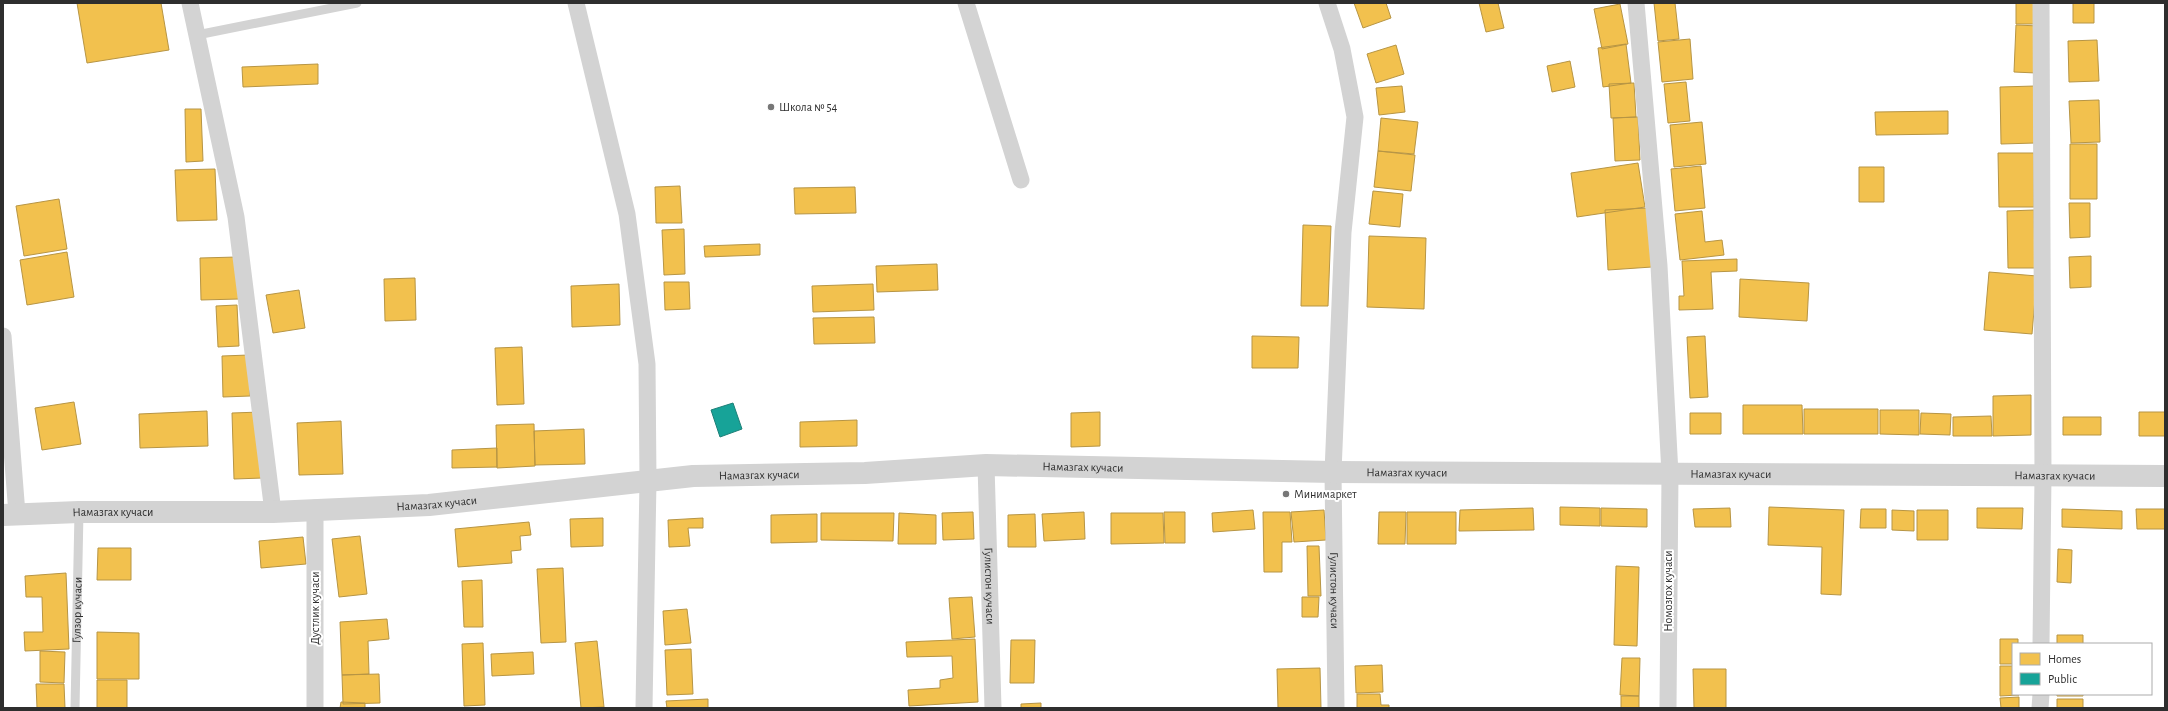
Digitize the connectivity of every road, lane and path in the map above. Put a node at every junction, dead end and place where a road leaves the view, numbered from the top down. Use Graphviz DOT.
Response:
graph roads {
  1 [pos="190,3"];
  2 [pos="357,3"];
  3 [pos="576,3"];
  4 [pos="966,3"];
  5 [pos="1328,3"];
  6 [pos="1636,3"];
  7 [pos="2041,3"];
  8 [pos="197,35"];
  9 [pos="1021,180"];
  10 [pos="3,336"];
  11 [pos="986,465"];
  12 [pos="1332,472"];
  13 [pos="1670,474"];
  14 [pos="2043,476"];
  15 [pos="2165,476"];
  16 [pos="648,481"];
  17 [pos="315,508"];
  18 [pos="79,512"];
  19 [pos="273,512"];
  20 [pos="10,515"];
  21 [pos="2041,643"];
  22 [pos="2041,695"];
  23 [pos="75,708"];
  24 [pos="314,708"];
  25 [pos="644,708"];
  26 [pos="993,708"];
  27 [pos="1336,708"];
  28 [pos="1668,708"];
  29 [pos="2040,708"];
  1 -- 8 [label="street"];
  2 -- 8 [label="lane"];
  3 -- 16 [label="street"];
  4 -- 9 [label="street"];
  5 -- 12 [label="street, Гулистон кучаси"];
  6 -- 13 [label="street, Номозгох кучаси"];
  7 -- 14 [label="street"];
  8 -- 19 [label="street"];
  10 -- 20 [label="street"];
  11 -- 12 [label="street, Намазгах кучаси"];
  11 -- 16 [label="street, Намазгах кучаси"];
  11 -- 26 [label="street, Гулистон кучаси"];
  12 -- 13 [label="street, Намазгах кучаси"];
  12 -- 27 [label="street, Гулистон кучаси"];
  13 -- 14 [label="street, Намазгах кучаси"];
  13 -- 28 [label="street, Номозгох кучаси"];
  14 -- 15 [label="street, Намазгах кучаси"];
  14 -- 21 [label="street"];
  16 -- 17 [label="street, Намазгах кучаси"];
  16 -- 25 [label="street"];
  17 -- 19 [label="street, Намазгах кучаси"];
  17 -- 24 [label="street, Дустлик кучаси"];
  18 -- 19 [label="street, Намазгах кучаси"];
  18 -- 20 [label="street, Намазгах кучаси"];
  18 -- 23 [label="lane, Гулзор кучаси"];
  22 -- 29 [label="street"];
}
